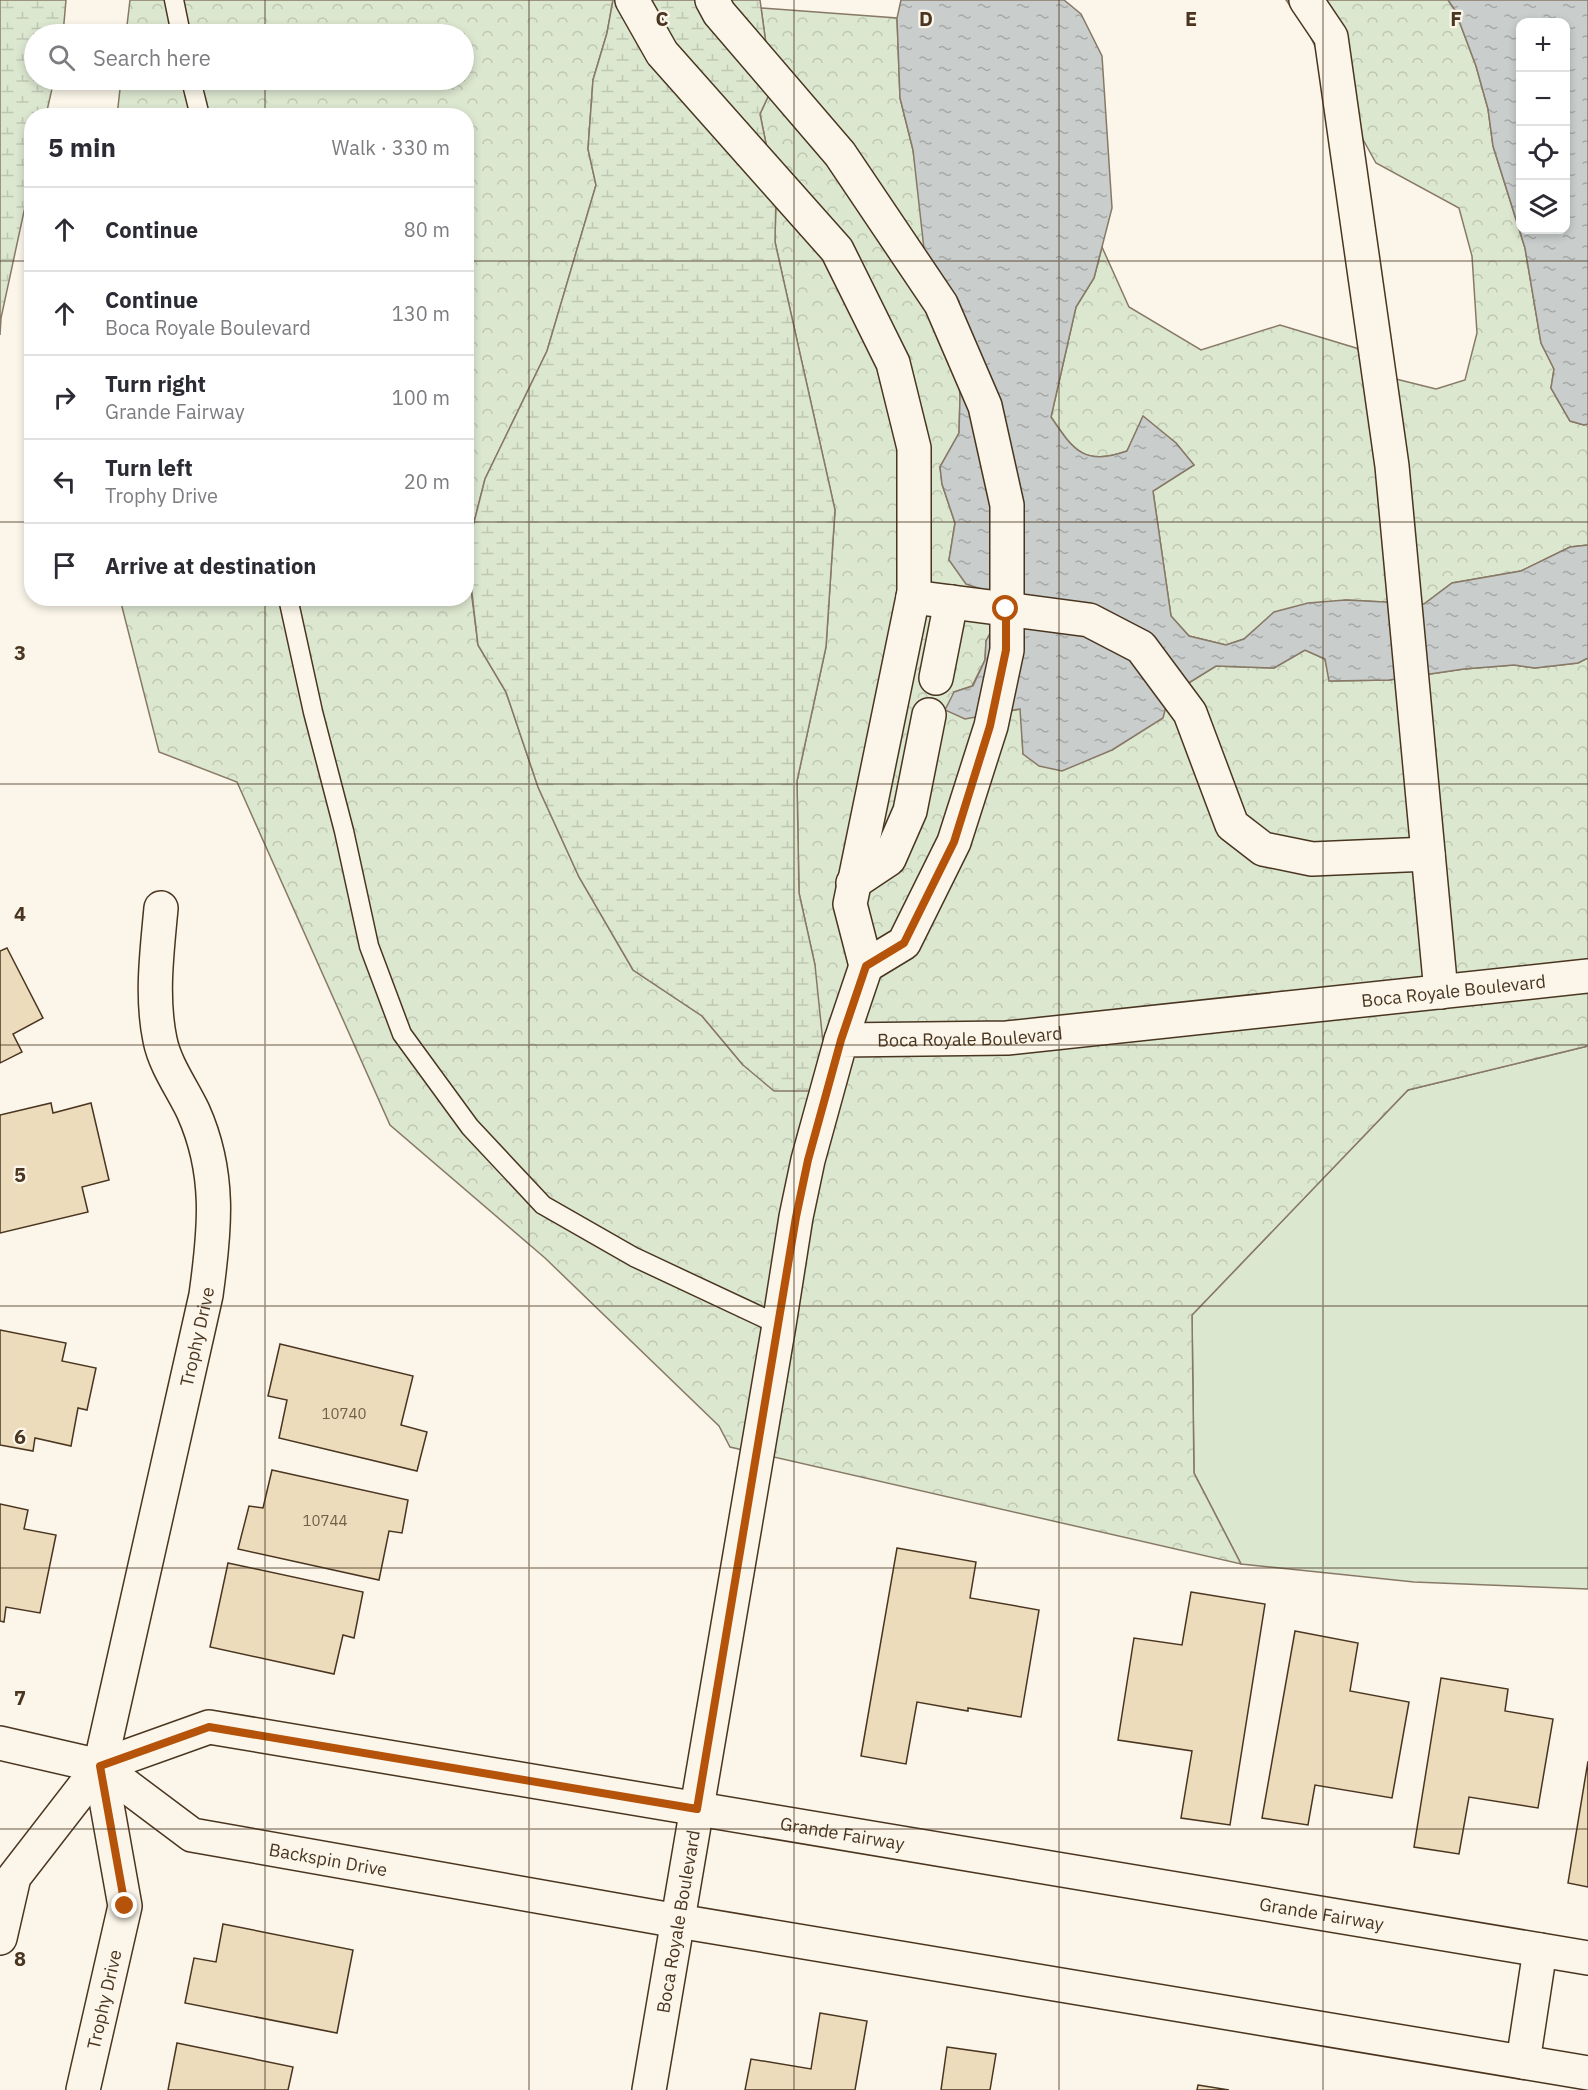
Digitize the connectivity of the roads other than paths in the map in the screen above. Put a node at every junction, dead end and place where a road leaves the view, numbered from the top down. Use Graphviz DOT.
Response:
graph roads {
  1 [pos="174,0"];
  2 [pos="632,0"];
  3 [pos="712,0"];
  4 [pos="1306,0"];
  5 [pos="179,24"];
  6 [pos="194,90"];
  7 [pos="198,108"];
  8 [pos="913,597"];
  9 [pos="951,602"];
  10 [pos="290,606"];
  11 [pos="1006,609"];
  12 [pos="936,678"];
  13 [pos="929,715"];
  14 [pos="910,811"];
  15 [pos="960,819"];
  16 [pos="1428,854"];
  17 [pos="853,883"];
  18 [pos="161,908"];
  19 [pos="866,966"];
  20 [pos="1588,976"];
  21 [pos="1441,992"];
  22 [pos="841,1040"];
  23 [pos="779,1324"];
  24 [pos="0,1743"];
  25 [pos="100,1766"];
  26 [pos="697,1809"];
  27 [pos="678,1920"];
  28 [pos="0,1938"];
  29 [pos="1540,1950"];
  30 [pos="1588,1958"];
  31 [pos="1523,2062"];
  32 [pos="1588,2073"];
  33 [pos="83,2090"];
  34 [pos="649,2090"];
  1 -- 5 [label="lane"];
  2 -- 8 [label="street"];
  3 -- 11 [label="street"];
  4 -- 16 [label="street"];
  6 -- 7 [label="lane"];
  8 -- 9 [label="street"];
  8 -- 17 [label="street"];
  9 -- 11 [label="street"];
  9 -- 12 [label="street"];
  10 -- 23 [label="lane"];
  11 -- 15 [label="street"];
  11 -- 16 [label="street"];
  13 -- 14 [label="street"];
  14 -- 15 [label="street"];
  14 -- 17 [label="street"];
  15 -- 19 [label="street"];
  16 -- 21 [label="street"];
  17 -- 19 [label="street"];
  18 -- 25 [label="street, Trophy Drive"];
  19 -- 22 [label="street"];
  20 -- 21 [label="street, Boca Royale Boulevard"];
  21 -- 22 [label="street, Boca Royale Boulevard"];
  22 -- 23 [label="street, Boca Royale Boulevard"];
  23 -- 26 [label="street, Boca Royale Boulevard"];
  24 -- 25 [label="street, Backspin Drive"];
  25 -- 26 [label="street, Grande Fairway"];
  25 -- 27 [label="street, Backspin Drive"];
  25 -- 28 [label="street, Trophy Drive"];
  25 -- 33 [label="street, Trophy Drive"];
  26 -- 27 [label="street, Boca Royale Boulevard"];
  26 -- 29 [label="street, Grande Fairway"];
  27 -- 31 [label="street"];
  27 -- 34 [label="street, Boca Royale Boulevard"];
  29 -- 30 [label="street, Grande Fairway"];
  29 -- 31 [label="street"];
  31 -- 32 [label="street"];
}
